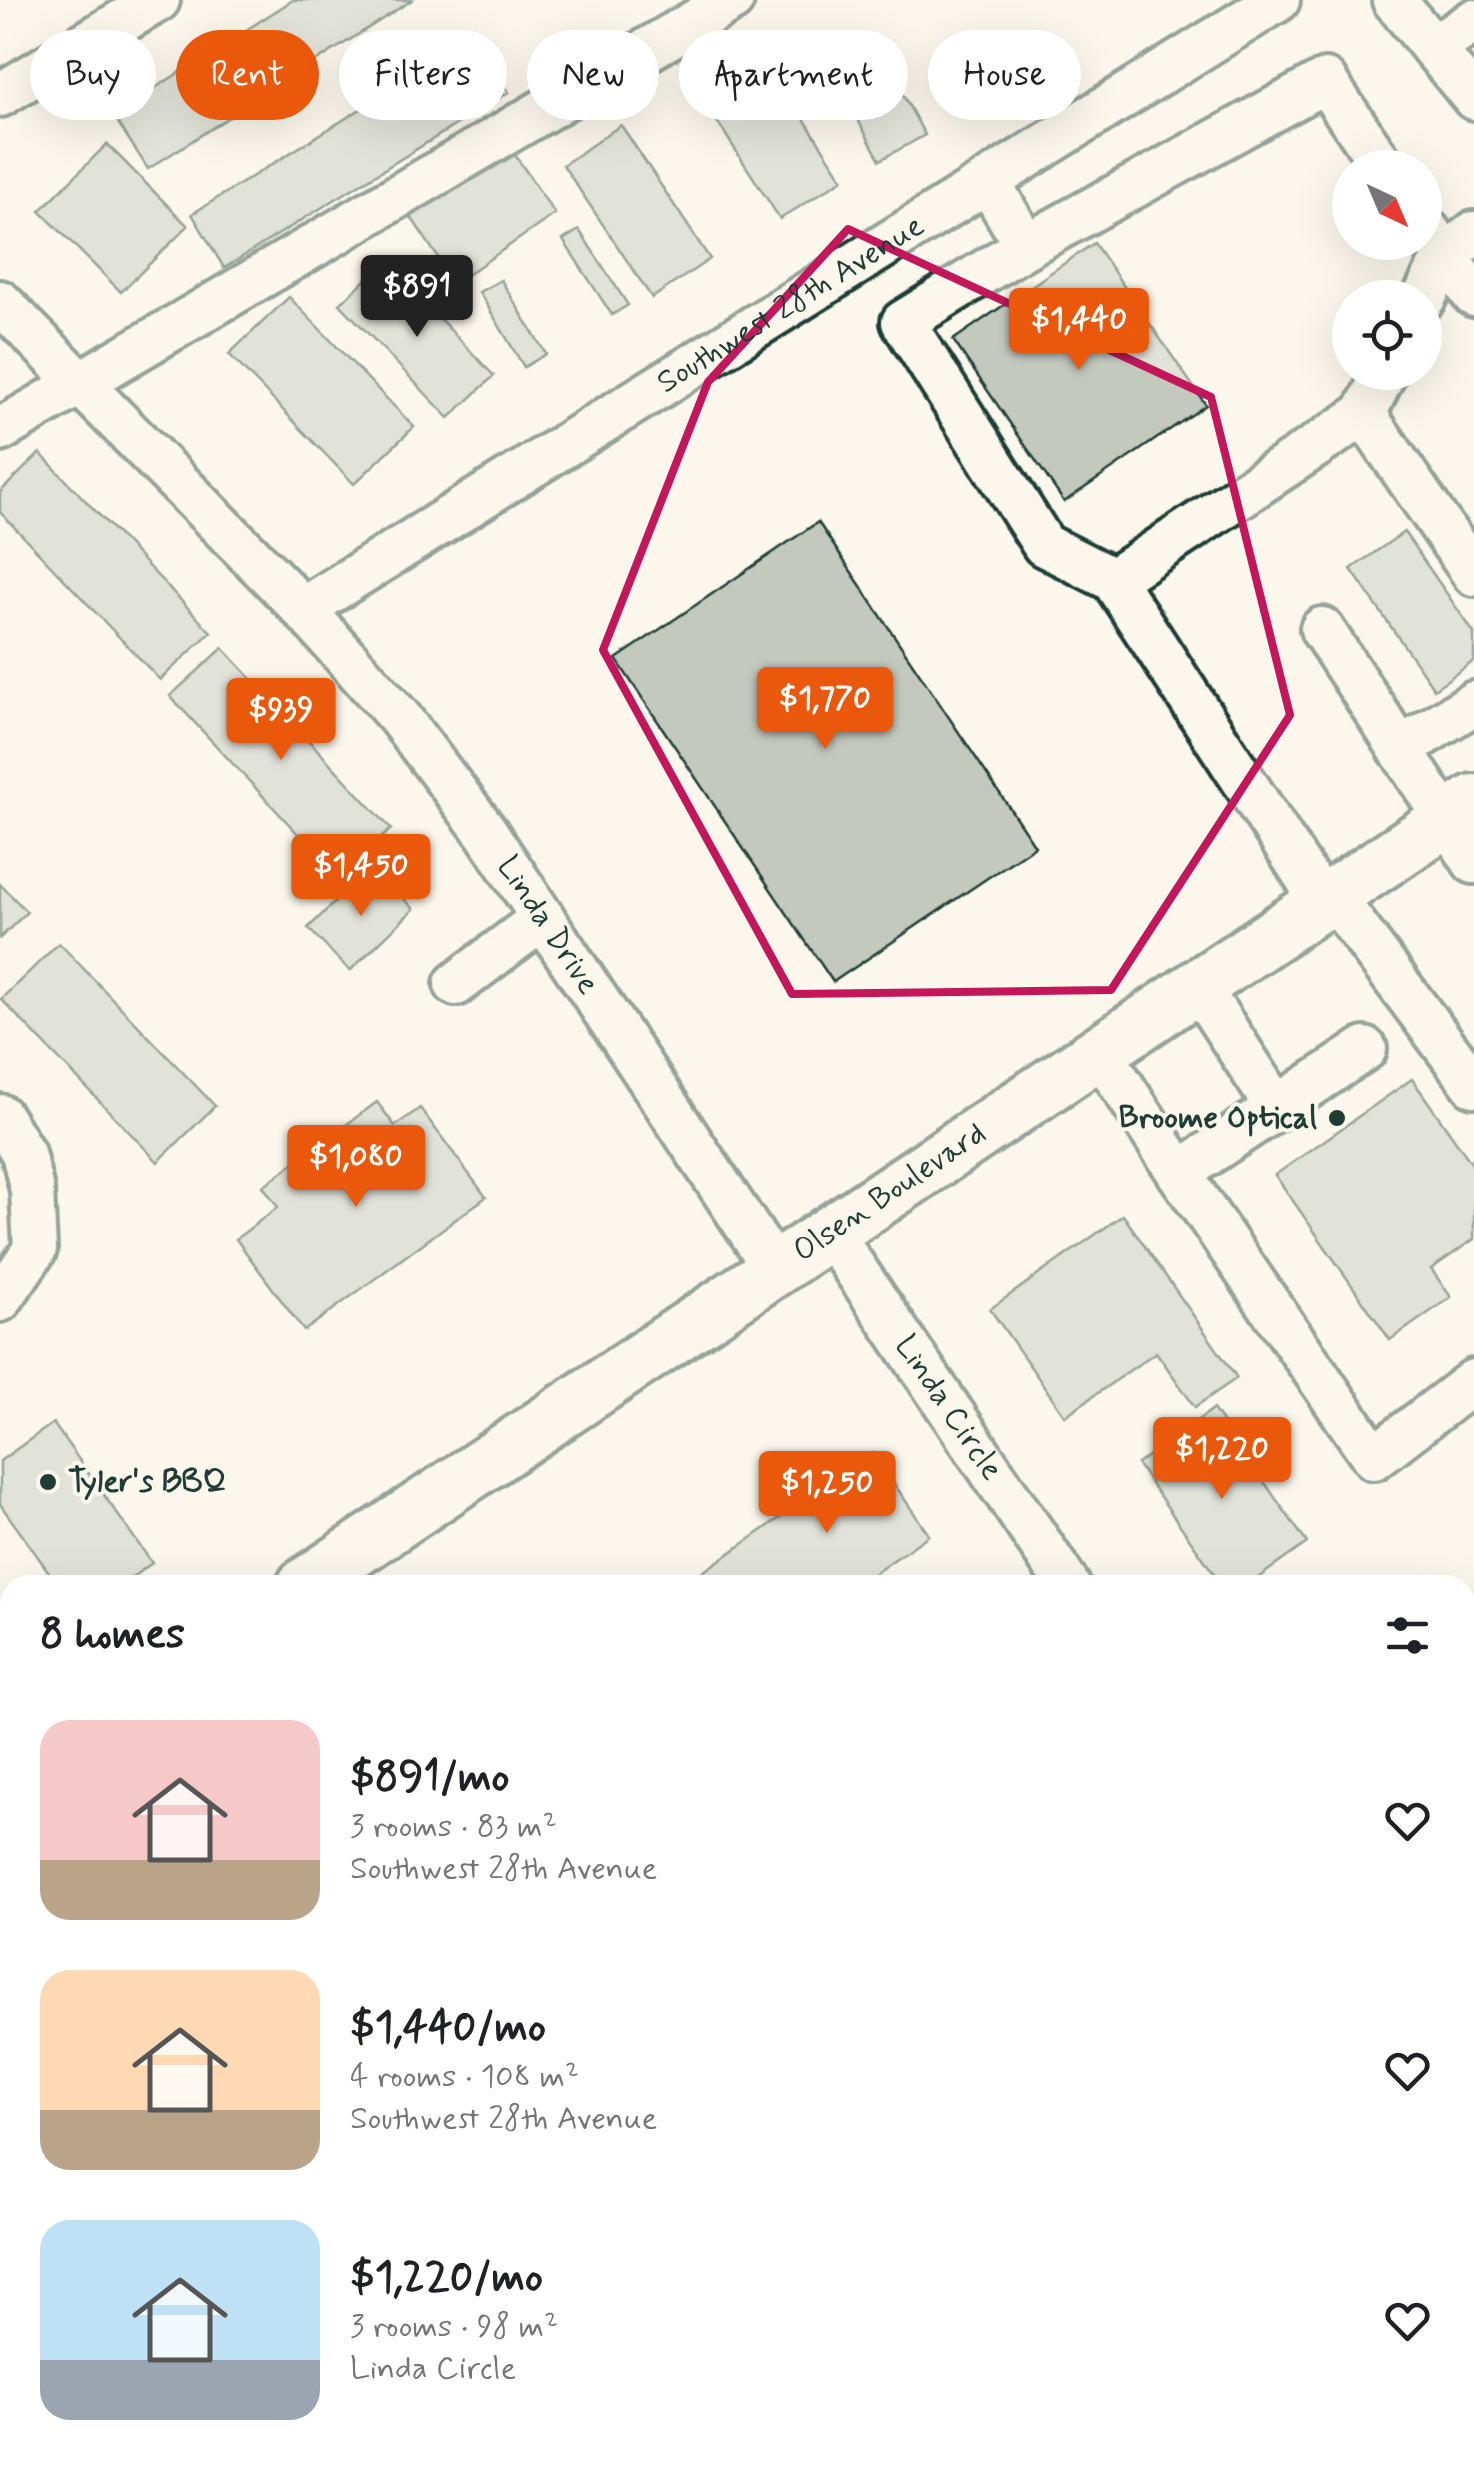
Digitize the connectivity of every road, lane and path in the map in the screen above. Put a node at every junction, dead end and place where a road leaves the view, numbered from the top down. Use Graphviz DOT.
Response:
graph roads {
  1 [pos="158,0"];
  2 [pos="732,0"];
  3 [pos="1278,0"];
  4 [pos="1394,0"];
  5 [pos="1474,21"];
  6 [pos="1432,48"];
  7 [pos="0,95"];
  8 [pos="1474,98"];
  9 [pos="1372,150"];
  10 [pos="988,181"];
  11 [pos="1448,239"];
  12 [pos="1026,246"];
  13 [pos="1431,280"];
  14 [pos="1474,295"];
  15 [pos="0,302"];
  16 [pos="82,384"];
  17 [pos="1376,390"];
  18 [pos="1364,414"];
  19 [pos="0,430"];
  20 [pos="1474,574"];
  21 [pos="1113,580"];
  22 [pos="303,609"];
  23 [pos="1322,629"];
  24 [pos="1474,703"];
  25 [pos="1400,749"];
  26 [pos="1460,810"];
  27 [pos="1474,862"];
  28 [pos="1328,899"];
  29 [pos="543,918"];
  30 [pos="456,984"];
  31 [pos="1198,986"];
  32 [pos="1365,1049"];
  33 [pos="1100,1052"];
  34 [pos="1474,1086"];
  35 [pos="1277,1108"];
  36 [pos="0,1116"];
  37 [pos="1179,1173"];
  38 [pos="830,1232"];
  39 [pos="775,1269"];
  40 [pos="0,1300"];
  41 [pos="1474,1381"];
  42 [pos="319,1575"];
  43 [pos="1061,1575"];
  1 -- 7 [label="street"];
  2 -- 16 [label="street"];
  3 -- 10 [label="street, Southwest 28th Avenue"];
  4 -- 6 [label="street"];
  5 -- 6 [label="street"];
  6 -- 8 [label="street"];
  9 -- 12 [label="street"];
  10 -- 12 [label="street"];
  10 -- 22 [label="street, Southwest 28th Avenue"];
  11 -- 13 [label="street"];
  11 -- 14 [label="street"];
  12 -- 21 [label="street"];
  15 -- 16 [label="street, Linda Drive"];
  16 -- 19 [label="street"];
  16 -- 22 [label="street, Linda Drive"];
  17 -- 18 [label="street"];
  18 -- 20 [label="street"];
  18 -- 21 [label="street"];
  21 -- 28 [label="street"];
  22 -- 29 [label="street, Linda Drive"];
  23 -- 25 [label="street"];
  24 -- 25 [label="street"];
  25 -- 26 [label="street"];
  26 -- 27 [label="street"];
  26 -- 28 [label="main road, Olsen Boulevard"];
  28 -- 31 [label="main road, Olsen Boulevard"];
  28 -- 34 [label="street"];
  29 -- 30 [label="street"];
  29 -- 39 [label="street, Linda Drive"];
  31 -- 33 [label="main road, Olsen Boulevard"];
  31 -- 35 [label="street"];
  32 -- 35 [label="street"];
  33 -- 37 [label="street"];
  33 -- 38 [label="main road, Olsen Boulevard"];
  35 -- 37 [label="street"];
  36 -- 40 [label="street"];
  37 -- 41 [label="street"];
  38 -- 39 [label="main road, Olsen Boulevard"];
  38 -- 43 [label="street, Linda Circle"];
  39 -- 42 [label="main road, Olsen Boulevard"];
}
